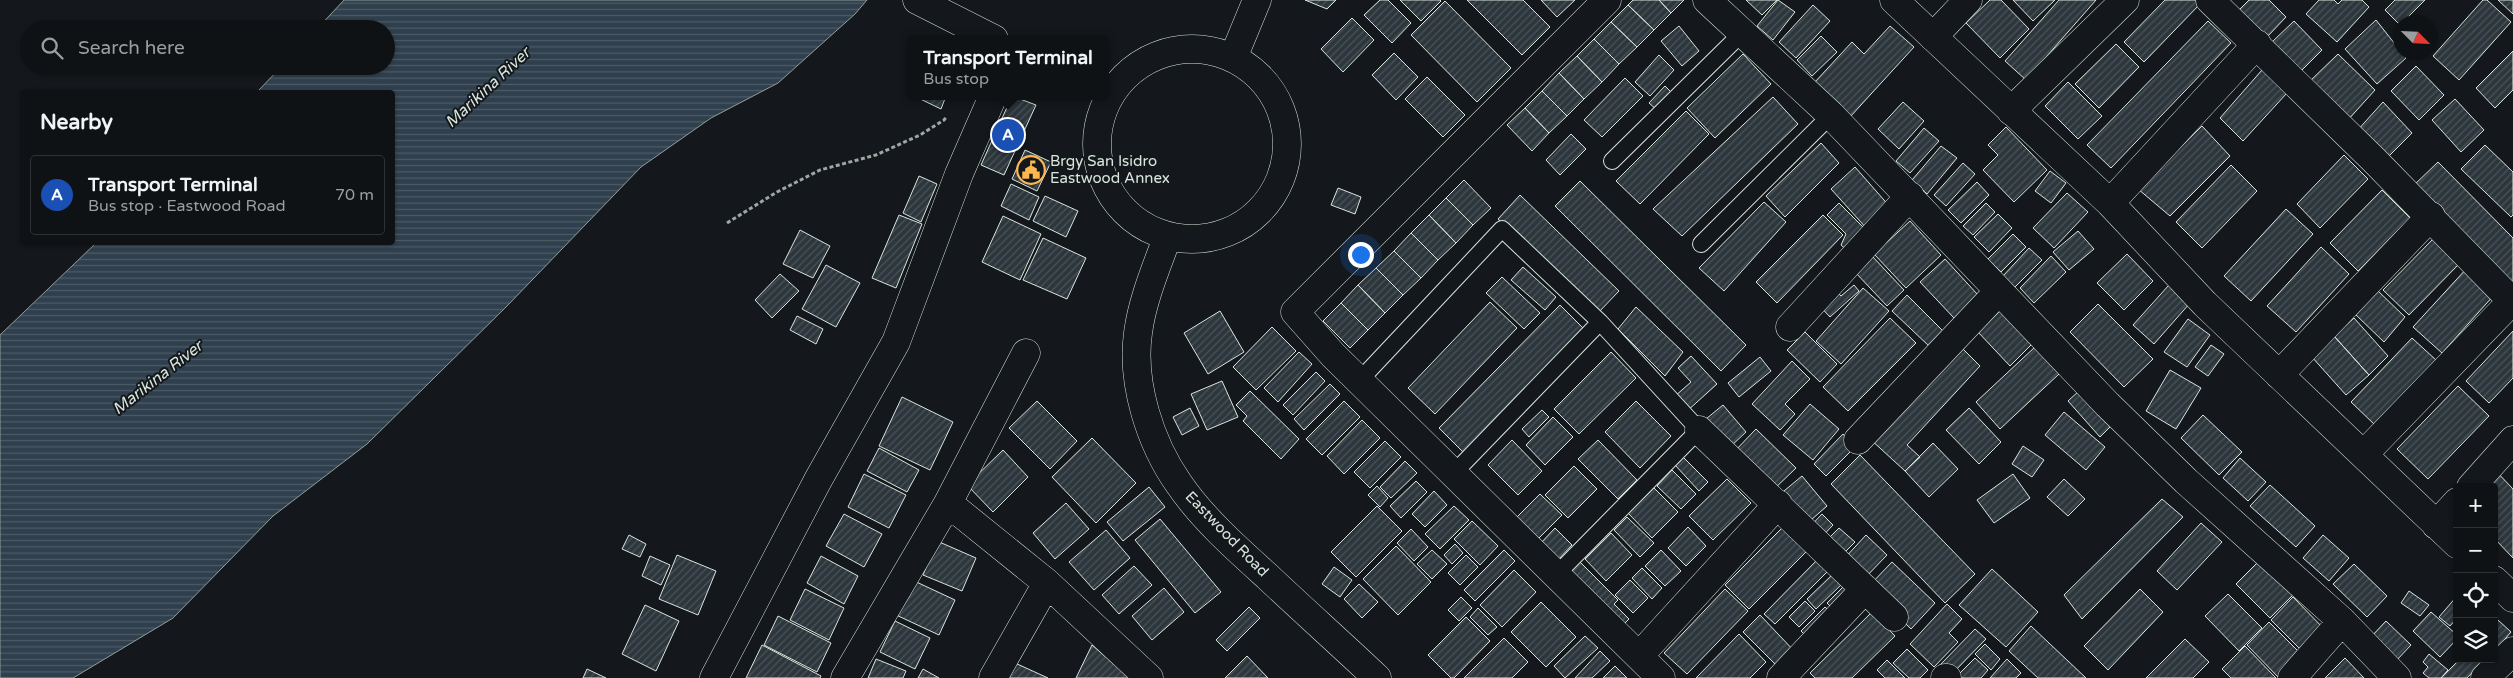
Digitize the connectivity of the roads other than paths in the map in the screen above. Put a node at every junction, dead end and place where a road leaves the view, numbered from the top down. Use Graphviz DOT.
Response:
graph roads {
  1 [pos="917,0"];
  2 [pos="1257,0"];
  3 [pos="1607,0"];
  4 [pos="1707,0"];
  5 [pos="1894,0"];
  6 [pos="1968,0"];
  7 [pos="2125,0"];
  8 [pos="2210,0"];
  9 [pos="1742,33"];
  10 [pos="986,35"];
  11 [pos="1933,37"];
  12 [pos="2257,44"];
  13 [pos="1233,58"];
  14 [pos="1109,94"];
  15 [pos="991,100"];
  16 [pos="1106,100"];
  17 [pos="2011,111"];
  18 [pos="1831,115"];
  19 [pos="1612,161"];
  20 [pos="1910,196"];
  21 [pos="2110,203"];
  22 [pos="2431,216"];
  23 [pos="1166,238"];
  24 [pos="1701,244"];
  25 [pos="1999,291"];
  26 [pos="2512,302"];
  27 [pos="1600,322"];
  28 [pos="1790,327"];
  29 [pos="1026,354"];
  30 [pos="2279,375"];
  31 [pos="1359,381"];
  32 [pos="1699,430"];
  33 [pos="1858,440"];
  34 [pos="2513,440"];
  35 [pos="2364,454"];
  36 [pos="1453,474"];
  37 [pos="2475,483"];
  38 [pos="948,503"];
  39 [pos="1778,504"];
  40 [pos="2453,506"];
  41 [pos="2436,525"];
  42 [pos="2453,540"];
  43 [pos="1556,575"];
  44 [pos="1047,583"];
  45 [pos="2498,584"];
  46 [pos="1865,589"];
  47 [pos="2513,598"];
  48 [pos="1894,617"];
  49 [pos="2342,621"];
  50 [pos="2513,651"];
  51 [pos="1639,656"];
  52 [pos="714,678"];
  53 [pos="844,678"];
  54 [pos="993,678"];
  55 [pos="1149,678"];
  56 [pos="1377,678"];
  57 [pos="1661,678"];
  58 [pos="1781,678"];
  59 [pos="2292,678"];
  60 [pos="2397,678"];
  61 [pos="2485,678"];
  1 -- 10 [label="street"];
  2 -- 13 [label="street"];
  3 -- 31 [label="street"];
  4 -- 9 [label="street"];
  5 -- 11 [label="street"];
  6 -- 11 [label="street"];
  7 -- 17 [label="street"];
  8 -- 12 [label="street"];
  9 -- 18 [label="street"];
  9 -- 19 [label="lane"];
  11 -- 17 [label="street"];
  12 -- 21 [label="street"];
  12 -- 22 [label="street"];
  13 -- 14 [label="street"];
  13 -- 23 [label="street"];
  15 -- 52 [label="street"];
  16 -- 23 [label="street"];
  17 -- 21 [label="street"];
  18 -- 20 [label="street"];
  18 -- 24 [label="lane"];
  20 -- 25 [label="street"];
  20 -- 28 [label="street"];
  21 -- 30 [label="street"];
  22 -- 26 [label="street"];
  22 -- 30 [label="street"];
  23 -- 56 [label="street, Eastwood Road"];
  25 -- 33 [label="street"];
  25 -- 49 [label="street"];
  26 -- 35 [label="street"];
  27 -- 31 [label="lane"];
  27 -- 32 [label="lane"];
  27 -- 36 [label="lane"];
  29 -- 38 [label="street"];
  30 -- 35 [label="street"];
  31 -- 36 [label="street"];
  32 -- 39 [label="street"];
  32 -- 43 [label="lane"];
  34 -- 37 [label="street"];
  35 -- 41 [label="street"];
  36 -- 43 [label="street"];
  38 -- 44 [label="street"];
  38 -- 53 [label="street"];
  39 -- 46 [label="street"];
  39 -- 51 [label="street"];
  40 -- 41 [label="street"];
  41 -- 42 [label="street"];
  43 -- 51 [label="street"];
  44 -- 54 [label="street"];
  44 -- 55 [label="street"];
  45 -- 47 [label="street"];
  46 -- 48 [label="street"];
  46 -- 58 [label="street"];
  49 -- 59 [label="street"];
  49 -- 60 [label="street"];
  50 -- 61 [label="street"];
  51 -- 57 [label="street"];
}
